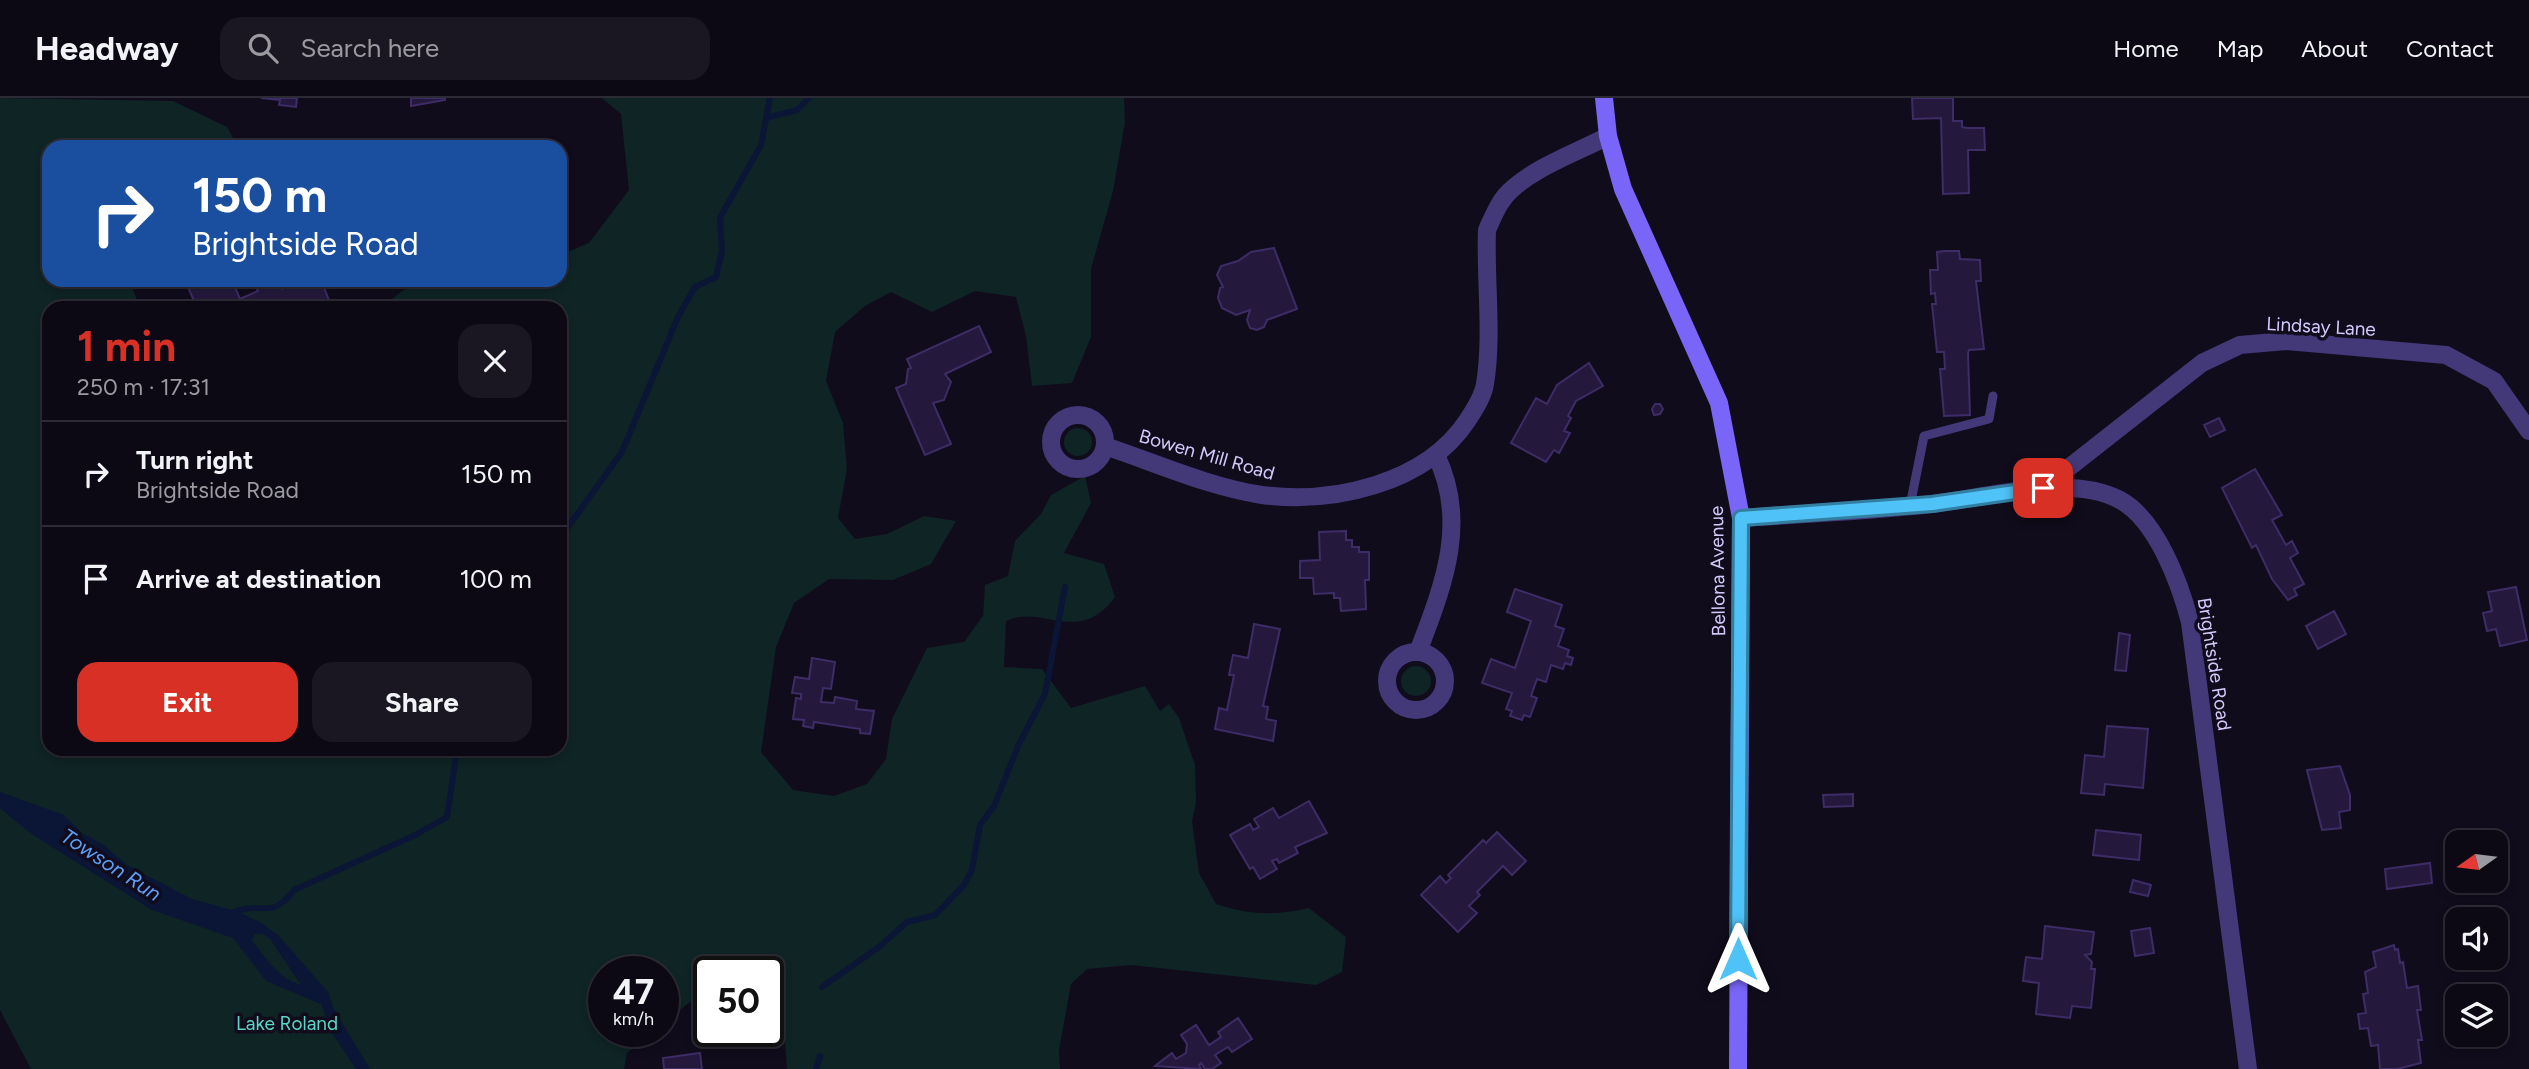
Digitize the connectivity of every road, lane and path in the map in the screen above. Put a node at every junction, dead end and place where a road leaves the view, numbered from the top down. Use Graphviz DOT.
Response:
graph roads {
  1 [pos="1604,98"];
  2 [pos="1608,136"];
  3 [pos="1993,396"];
  4 [pos="2529,431"];
  5 [pos="1105,446"];
  6 [pos="1436,455"];
  7 [pos="2043,488"];
  8 [pos="1910,506"];
  9 [pos="1741,518"];
  10 [pos="1418,652"];
  11 [pos="1738,1069"];
  12 [pos="2248,1069"];
  1 -- 2 [label="main road, Bellona Avenue"];
  2 -- 6 [label="street, Bowen Mill Road"];
  2 -- 9 [label="main road, Bellona Avenue"];
  3 -- 8 [label="lane"];
  4 -- 7 [label="street, Lindsay Lane"];
  5 -- 6 [label="street, Bowen Mill Road"];
  6 -- 10 [label="street"];
  7 -- 8 [label="street, Brightside Road"];
  7 -- 12 [label="street, Brightside Road"];
  8 -- 9 [label="street, Brightside Road"];
  9 -- 11 [label="main road, Bellona Avenue"];
}
